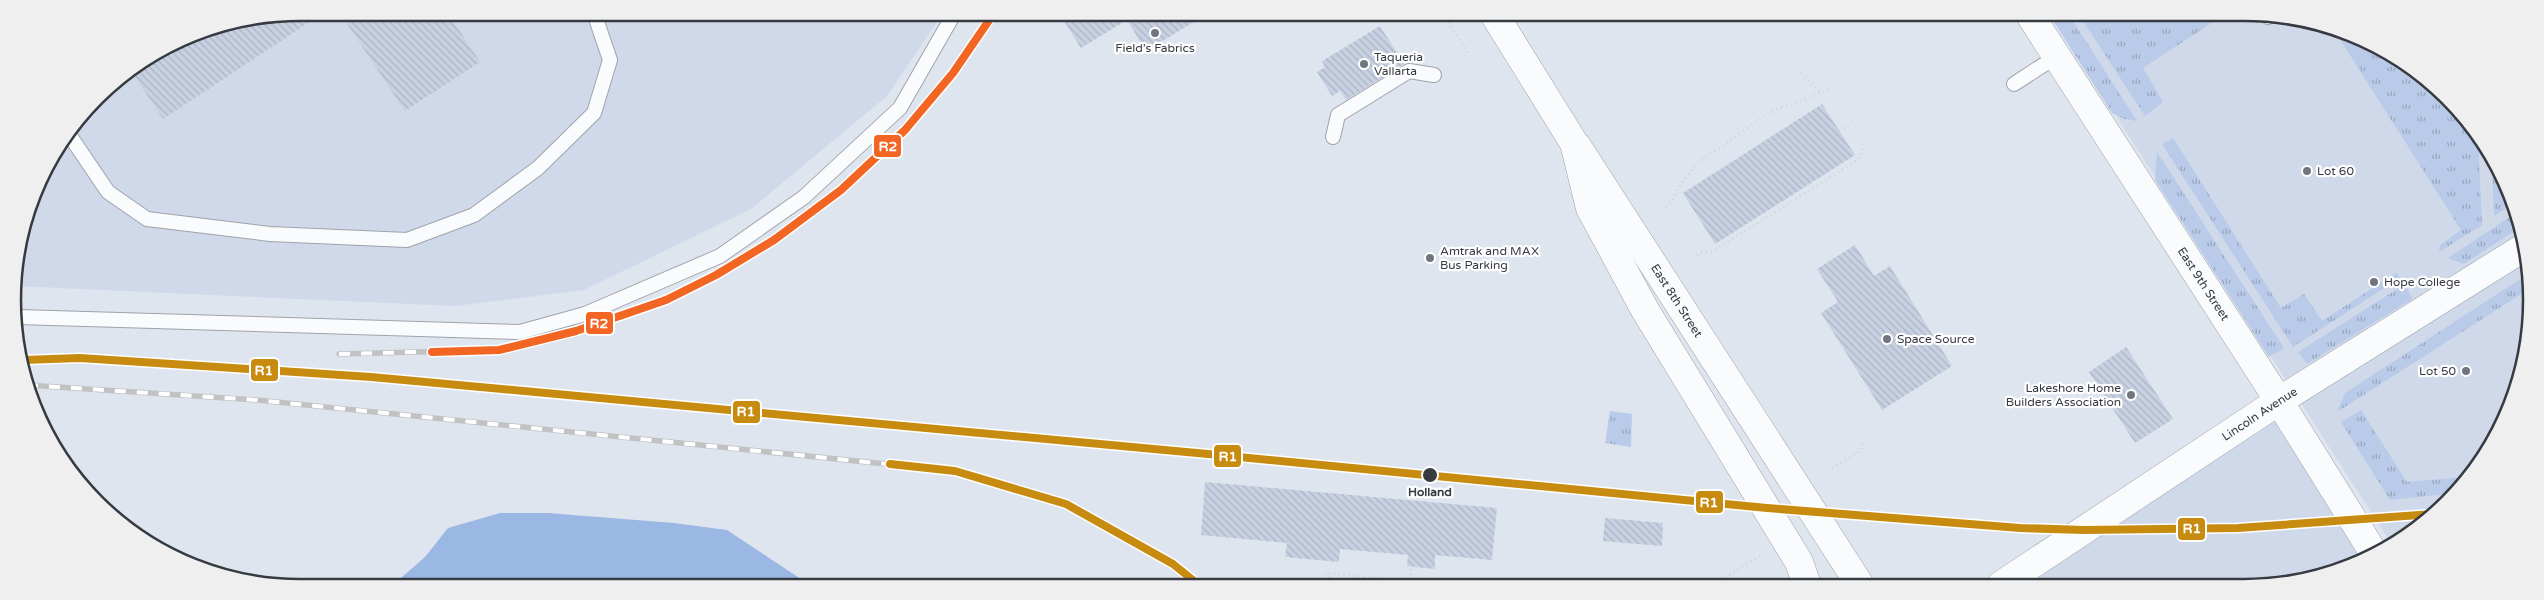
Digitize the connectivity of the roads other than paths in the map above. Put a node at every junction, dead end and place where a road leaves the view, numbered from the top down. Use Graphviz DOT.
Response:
graph roads {
  1 [pos="597,21"];
  2 [pos="950,21"];
  3 [pos="1498,21"];
  4 [pos="2034,21"];
  5 [pos="2056,56"];
  6 [pos="1434,75"];
  7 [pos="2014,84"];
  8 [pos="1333,137"];
  9 [pos="72,139"];
  10 [pos="1574,143"];
  11 [pos="2518,251"];
  12 [pos="22,317"];
  13 [pos="2279,401"];
  14 [pos="2371,548"];
  15 [pos="1805,579"];
  16 [pos="1856,579"];
  17 [pos="2010,579"];
  1 -- 9 [label="lane"];
  2 -- 12 [label="lane"];
  3 -- 10 [label="main road, East 8th Street"];
  4 -- 5 [label="main road, East 9th Street"];
  5 -- 7 [label="lane"];
  5 -- 13 [label="main road, East 9th Street"];
  6 -- 8 [label="lane"];
  10 -- 15 [label="main road"];
  10 -- 16 [label="main road, East 8th Street"];
  11 -- 13 [label="main road, Lincoln Avenue"];
  13 -- 14 [label="main road, East 9th Street"];
  13 -- 17 [label="main road, Lincoln Avenue"];
}
